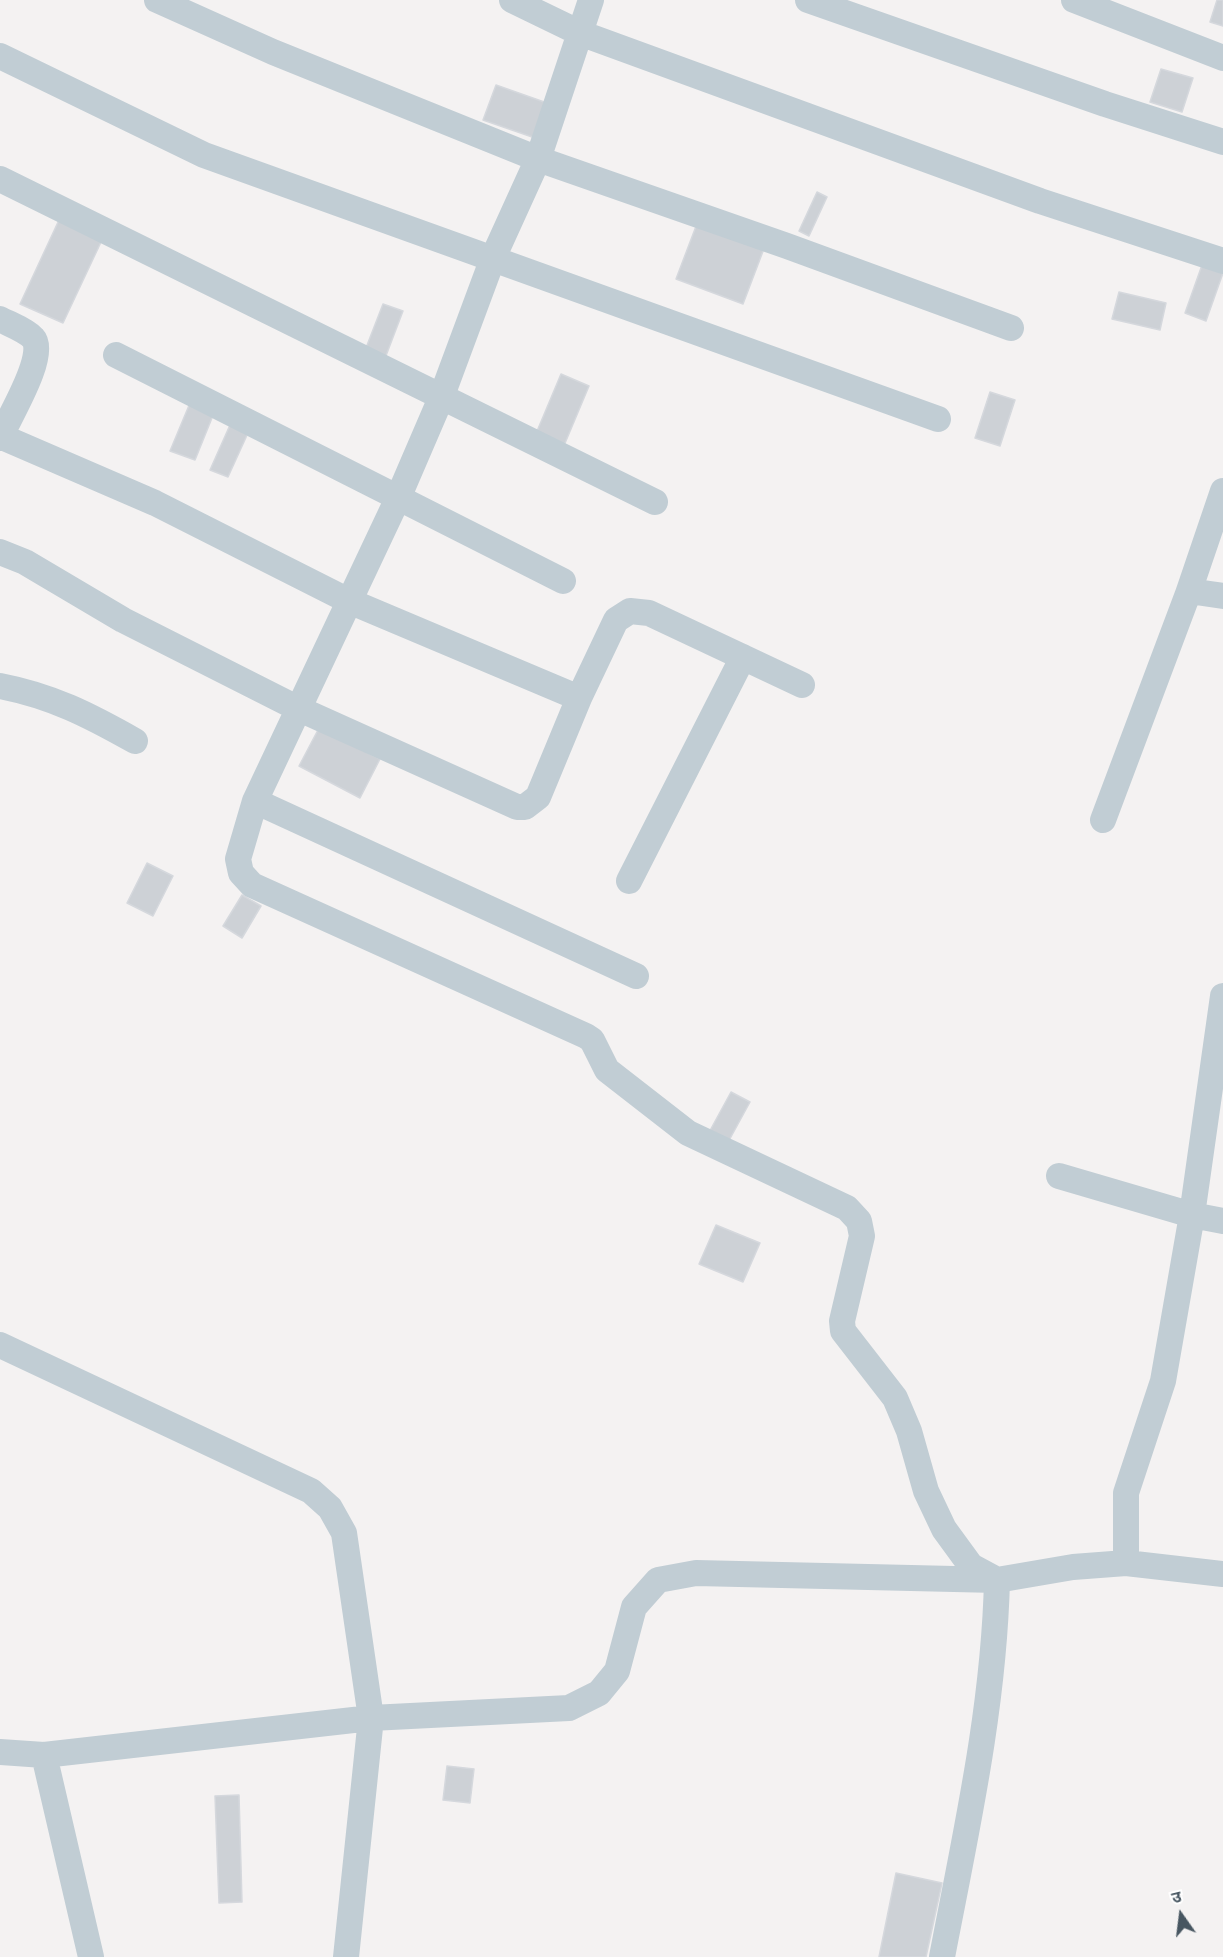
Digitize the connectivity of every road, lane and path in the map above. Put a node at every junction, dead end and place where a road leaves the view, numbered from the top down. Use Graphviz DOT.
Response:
graph roads {
  1 [pos="157,0"];
  2 [pos="512,0"];
  3 [pos="591,0"];
  4 [pos="808,0"];
  5 [pos="1074,0"];
  6 [pos="580,33"];
  7 [pos="0,56"];
  8 [pos="1223,58"];
  9 [pos="1223,142"];
  10 [pos="538,159"];
  11 [pos="0,180"];
  12 [pos="494,258"];
  13 [pos="1223,261"];
  14 [pos="0,319"];
  15 [pos="1011,328"];
  16 [pos="116,355"];
  17 [pos="441,398"];
  18 [pos="938,419"];
  19 [pos="0,437"];
  20 [pos="1223,491"];
  21 [pos="398,498"];
  22 [pos="655,502"];
  23 [pos="0,552"];
  24 [pos="562,581"];
  25 [pos="1189,591"];
  26 [pos="1223,596"];
  27 [pos="349,601"];
  28 [pos="743,657"];
  29 [pos="802,685"];
  30 [pos="0,686"];
  31 [pos="579,698"];
  32 [pos="297,708"];
  33 [pos="135,741"];
  34 [pos="255,801"];
  35 [pos="1102,820"];
  36 [pos="629,881"];
  37 [pos="636,976"];
  38 [pos="1223,996"];
  39 [pos="1059,1176"];
  40 [pos="1192,1215"];
  41 [pos="1223,1221"];
  42 [pos="0,1345"];
  43 [pos="1126,1563"];
  44 [pos="1223,1574"];
  45 [pos="997,1581"];
  46 [pos="371,1718"];
  47 [pos="0,1752"];
  48 [pos="44,1755"];
  49 [pos="92,1957"];
  50 [pos="346,1957"];
  51 [pos="942,1957"];
  1 -- 10 [label="street"];
  2 -- 6 [label="street"];
  3 -- 6 [label="street"];
  4 -- 9 [label="street"];
  5 -- 8 [label="street"];
  6 -- 10 [label="street"];
  6 -- 13 [label="street"];
  7 -- 12 [label="street"];
  10 -- 12 [label="street"];
  10 -- 15 [label="street"];
  11 -- 17 [label="street"];
  12 -- 17 [label="street"];
  12 -- 18 [label="street"];
  14 -- 19 [label="street"];
  16 -- 21 [label="street"];
  17 -- 21 [label="street"];
  17 -- 22 [label="street"];
  19 -- 27 [label="street"];
  20 -- 25 [label="street"];
  21 -- 24 [label="street"];
  21 -- 27 [label="street"];
  23 -- 32 [label="street"];
  25 -- 26 [label="street"];
  25 -- 35 [label="street"];
  27 -- 31 [label="street"];
  27 -- 32 [label="street"];
  28 -- 29 [label="street"];
  28 -- 31 [label="street"];
  28 -- 36 [label="street"];
  30 -- 33 [label="street"];
  31 -- 32 [label="street"];
  32 -- 34 [label="street"];
  34 -- 37 [label="street"];
  34 -- 45 [label="street"];
  38 -- 40 [label="street"];
  39 -- 40 [label="street"];
  40 -- 41 [label="street"];
  40 -- 43 [label="street"];
  42 -- 46 [label="street"];
  43 -- 44 [label="street"];
  43 -- 45 [label="street"];
  45 -- 46 [label="street"];
  45 -- 51 [label="street"];
  46 -- 48 [label="street"];
  46 -- 50 [label="street"];
  47 -- 48 [label="street"];
  48 -- 49 [label="street"];
}
